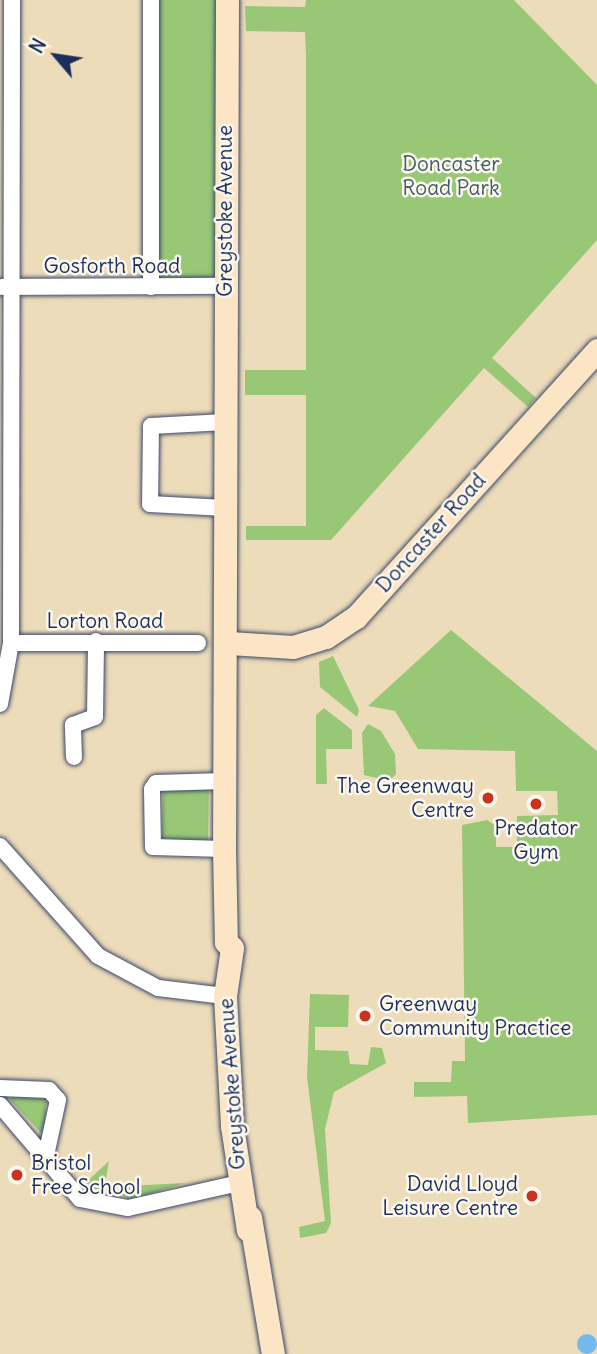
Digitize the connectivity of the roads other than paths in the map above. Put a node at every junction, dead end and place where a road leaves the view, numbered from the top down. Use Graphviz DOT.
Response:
graph roads {
  1 [pos="12,0"];
  2 [pos="151,0"];
  3 [pos="227,0"];
  4 [pos="225,286"];
  5 [pos="5,287"];
  6 [pos="151,287"];
  7 [pos="597,349"];
  8 [pos="225,422"];
  9 [pos="6,499"];
  10 [pos="225,508"];
  11 [pos="96,641"];
  12 [pos="11,643"];
  13 [pos="198,643"];
  14 [pos="229,643"];
  15 [pos="0,704"];
  16 [pos="74,757"];
  17 [pos="224,781"];
  18 [pos="0,846"];
  19 [pos="224,849"];
  20 [pos="225,996"];
  21 [pos="0,1088"];
  22 [pos="0,1105"];
  23 [pos="44,1160"];
  24 [pos="241,1194"];
  25 [pos="273,1354"];
  1 -- 5 [label="street"];
  2 -- 6 [label="street"];
  3 -- 4 [label="street, Greystoke Avenue"];
  4 -- 6 [label="street, Gosforth Road"];
  4 -- 8 [label="street, Greystoke Avenue"];
  5 -- 6 [label="street, Gosforth Road"];
  5 -- 9 [label="street"];
  7 -- 14 [label="street, Doncaster Road"];
  8 -- 10 [label="street, Greystoke Avenue"];
  8 -- 10 [label="street"];
  9 -- 12 [label="street"];
  10 -- 14 [label="street, Greystoke Avenue"];
  11 -- 12 [label="street, Lorton Road"];
  11 -- 13 [label="street, Lorton Road"];
  11 -- 16 [label="street"];
  12 -- 15 [label="street"];
  14 -- 17 [label="street, Greystoke Avenue"];
  17 -- 19 [label="street, Greystoke Avenue"];
  17 -- 19 [label="street"];
  18 -- 20 [label="street"];
  19 -- 20 [label="street, Greystoke Avenue"];
  20 -- 24 [label="street, Greystoke Avenue"];
  21 -- 23 [label="street"];
  22 -- 23 [label="street"];
  23 -- 24 [label="street"];
  24 -- 25 [label="street, Greystoke Avenue"];
}
